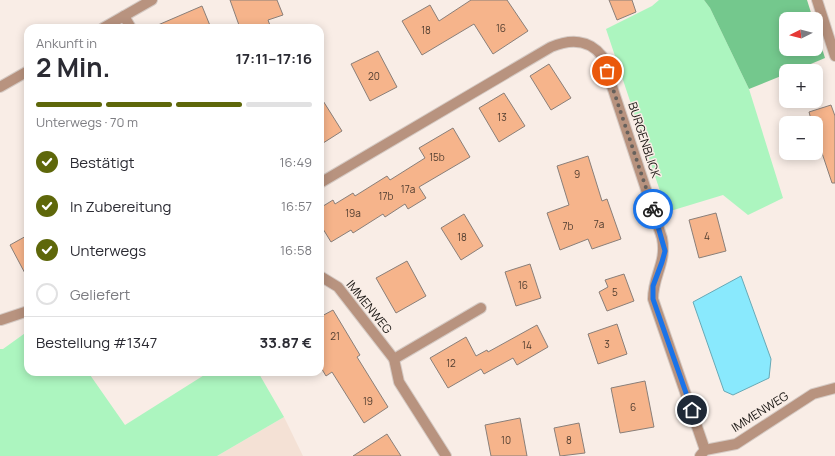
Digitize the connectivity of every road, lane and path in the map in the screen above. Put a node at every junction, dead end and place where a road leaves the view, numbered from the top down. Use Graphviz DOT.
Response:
graph roads {
  1 [pos="152,0"];
  2 [pos="817,0"];
  3 [pos="124,16"];
  4 [pos="111,24"];
  5 [pos="129,24"];
  6 [pos="835,56"];
  7 [pos="24,73"];
  8 [pos="0,87"];
  9 [pos="324,181"];
  10 [pos="324,278"];
  11 [pos="481,308"];
  12 [pos="24,312"];
  13 [pos="1,320"];
  14 [pos="394,359"];
  15 [pos="835,388"];
  16 [pos="702,453"];
  17 [pos="446,456"];
  1 -- 3 [label="street"];
  2 -- 6 [label="street"];
  3 -- 4 [label="street"];
  3 -- 5 [label="street"];
  7 -- 8 [label="street"];
  9 -- 16 [label="street, BURGENBLICK"];
  10 -- 14 [label="street, IMMENWEG"];
  11 -- 14 [label="street"];
  12 -- 13 [label="street"];
  14 -- 17 [label="street, IMMENWEG"];
  15 -- 16 [label="street, IMMENWEG"];
}
